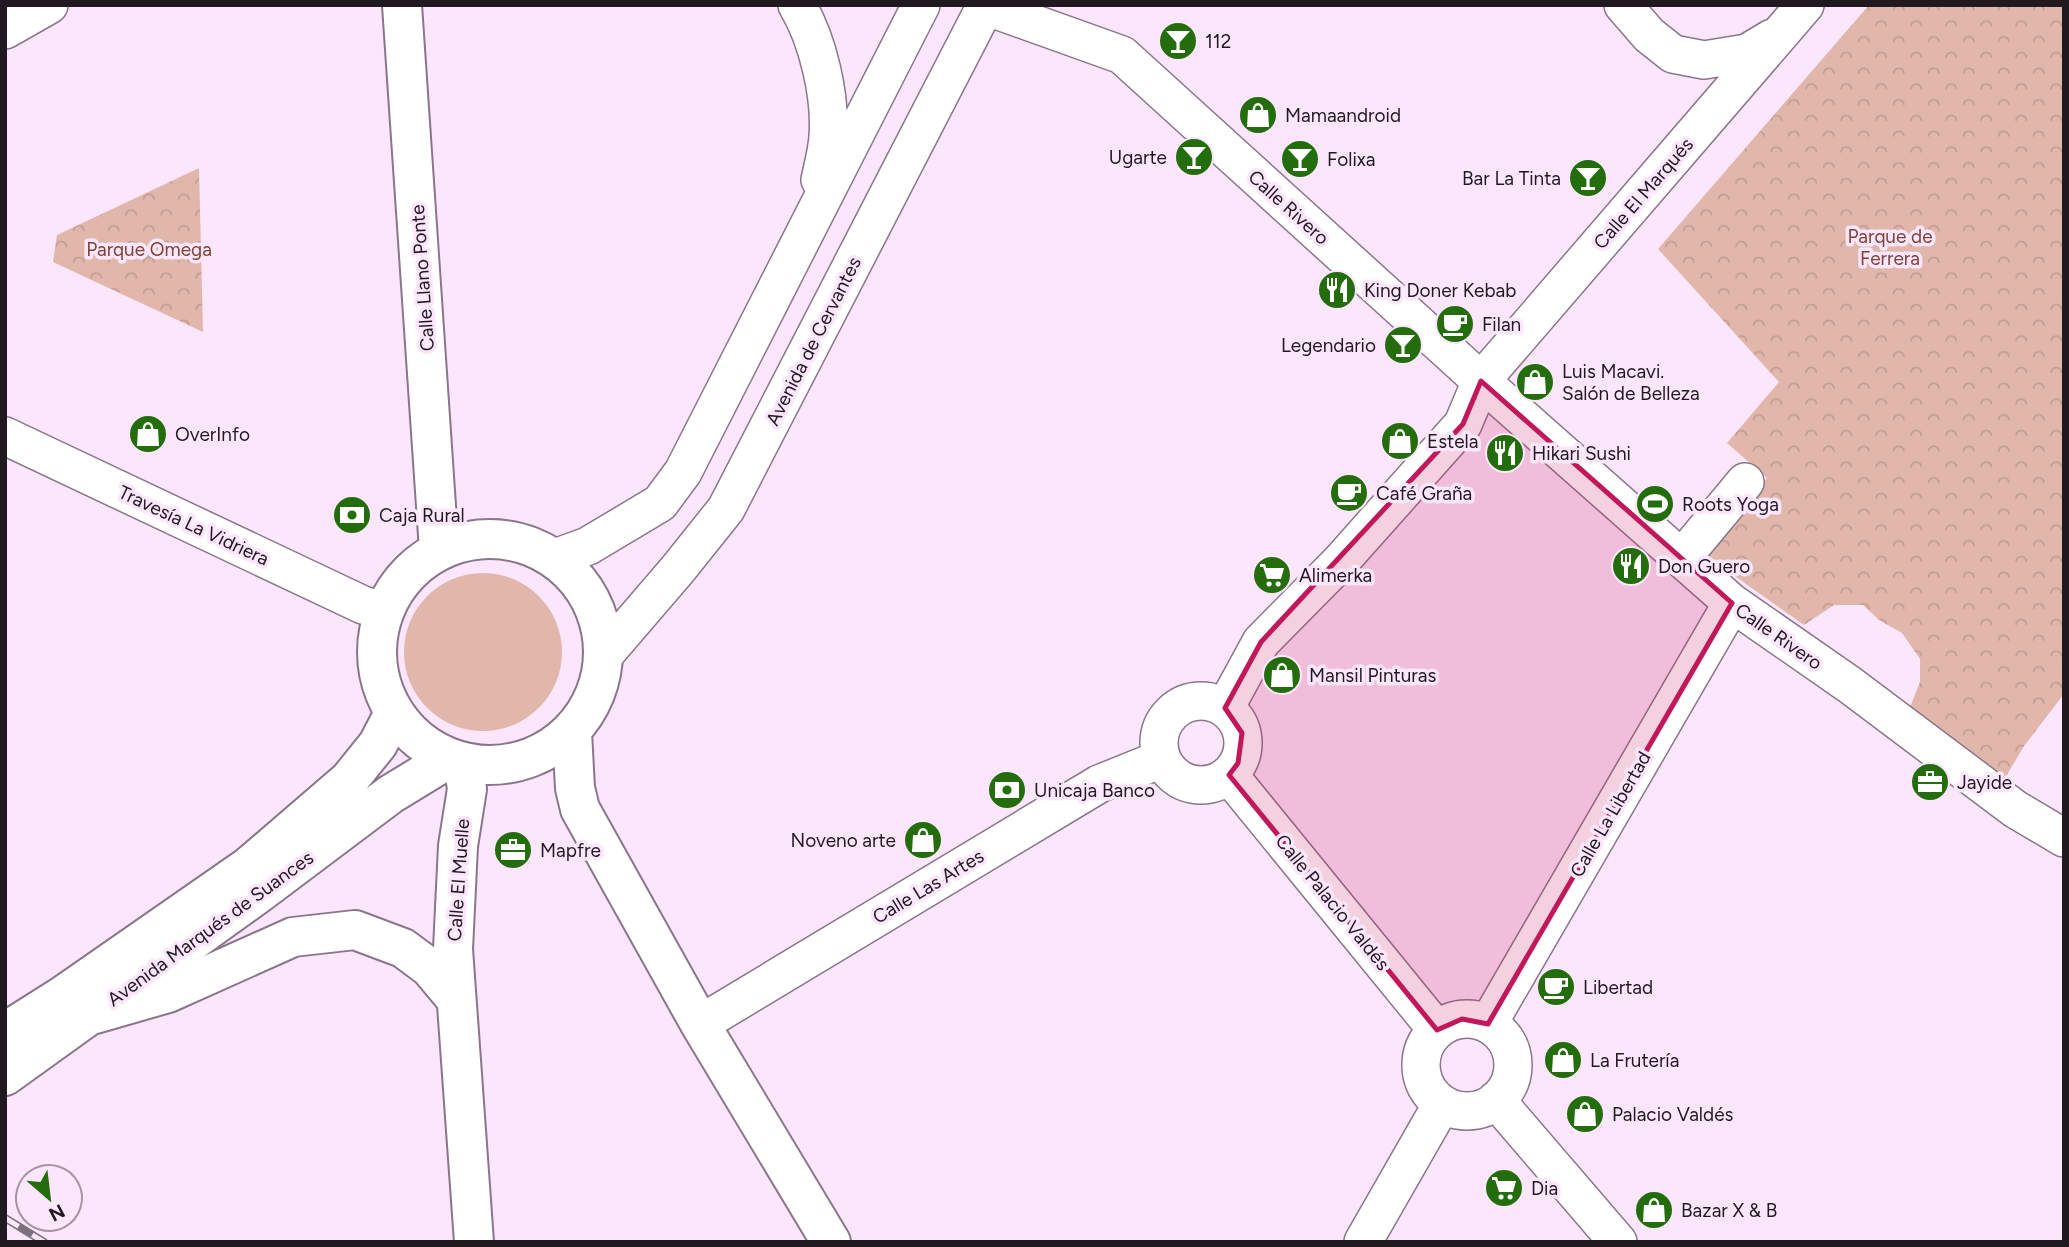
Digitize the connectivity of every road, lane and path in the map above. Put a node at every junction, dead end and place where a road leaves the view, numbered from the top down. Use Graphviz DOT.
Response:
graph roads {
  1 [pos="49,5"];
  2 [pos="402,5"];
  3 [pos="797,5"];
  4 [pos="921,5"];
  5 [pos="1623,5"];
  6 [pos="1805,5"];
  7 [pos="986,6"];
  8 [pos="5,30"];
  9 [pos="1780,33"];
  10 [pos="814,216"];
  11 [pos="1481,382"];
  12 [pos="5,436"];
  13 [pos="1745,482"];
  14 [pos="439,550"];
  15 [pos="555,558"];
  16 [pos="1682,558"];
  17 [pos="1732,603"];
  18 [pos="384,611"];
  19 [pos="605,654"];
  20 [pos="1225,708"];
  21 [pos="386,729"];
  22 [pos="572,732"];
  23 [pos="1161,759"];
  24 [pos="457,760"];
  25 [pos="1229,775"];
  26 [pos="2064,838"];
  27 [pos="455,998"];
  28 [pos="89,1016"];
  29 [pos="700,1024"];
  30 [pos="1488,1024"];
  31 [pos="1437,1030"];
  32 [pos="5,1032"];
  33 [pos="5,1076"];
  34 [pos="1496,1100"];
  35 [pos="1442,1104"];
  36 [pos="474,1242"];
  37 [pos="831,1242"];
  38 [pos="1363,1242"];
  39 [pos="1618,1242"];
  1 -- 8 [label="street"];
  2 -- 14 [label="main road, Calle Llano Ponte"];
  3 -- 10 [label="street"];
  4 -- 10 [label="street"];
  5 -- 9 [label="street"];
  6 -- 9 [label="street, Calle El Marqués"];
  7 -- 11 [label="street, Calle Rivero"];
  7 -- 19 [label="street, Avenida de Cervantes"];
  9 -- 11 [label="street, Calle El Marqués"];
  10 -- 15 [label="street"];
  11 -- 16 [label="street, Calle Rivero"];
  11 -- 20 [label="street"];
  12 -- 18 [label="street, Travesía La Vidriera"];
  13 -- 16 [label="street"];
  14 -- 15 [label="main road"];
  14 -- 18 [label="main road"];
  15 -- 19 [label="main road"];
  16 -- 17 [label="street, Calle Rivero"];
  17 -- 26 [label="street, Calle Rivero"];
  17 -- 30 [label="street, Calle La Libertad"];
  18 -- 21 [label="main road"];
  19 -- 22 [label="main road"];
  20 -- 23 [label="street"];
  20 -- 25 [label="street"];
  21 -- 24 [label="main road"];
  21 -- 32 [label="main road, Avenida Marqués de Suances"];
  22 -- 24 [label="main road"];
  22 -- 29 [label="main road"];
  23 -- 25 [label="street"];
  23 -- 29 [label="street, Calle Las Artes"];
  24 -- 27 [label="main road, Calle El Muelle"];
  24 -- 28 [label="main road, Avenida Marqués de Suances"];
  25 -- 31 [label="street, Calle Palacio Valdés"];
  27 -- 28 [label="main road"];
  27 -- 36 [label="main road, Calle El Muelle"];
  28 -- 33 [label="main road, Avenida Marqués de Suances"];
  29 -- 37 [label="main road"];
  30 -- 31 [label="street"];
  30 -- 34 [label="street"];
  31 -- 35 [label="street"];
  34 -- 35 [label="street"];
  34 -- 39 [label="street"];
  35 -- 38 [label="street"];
}
